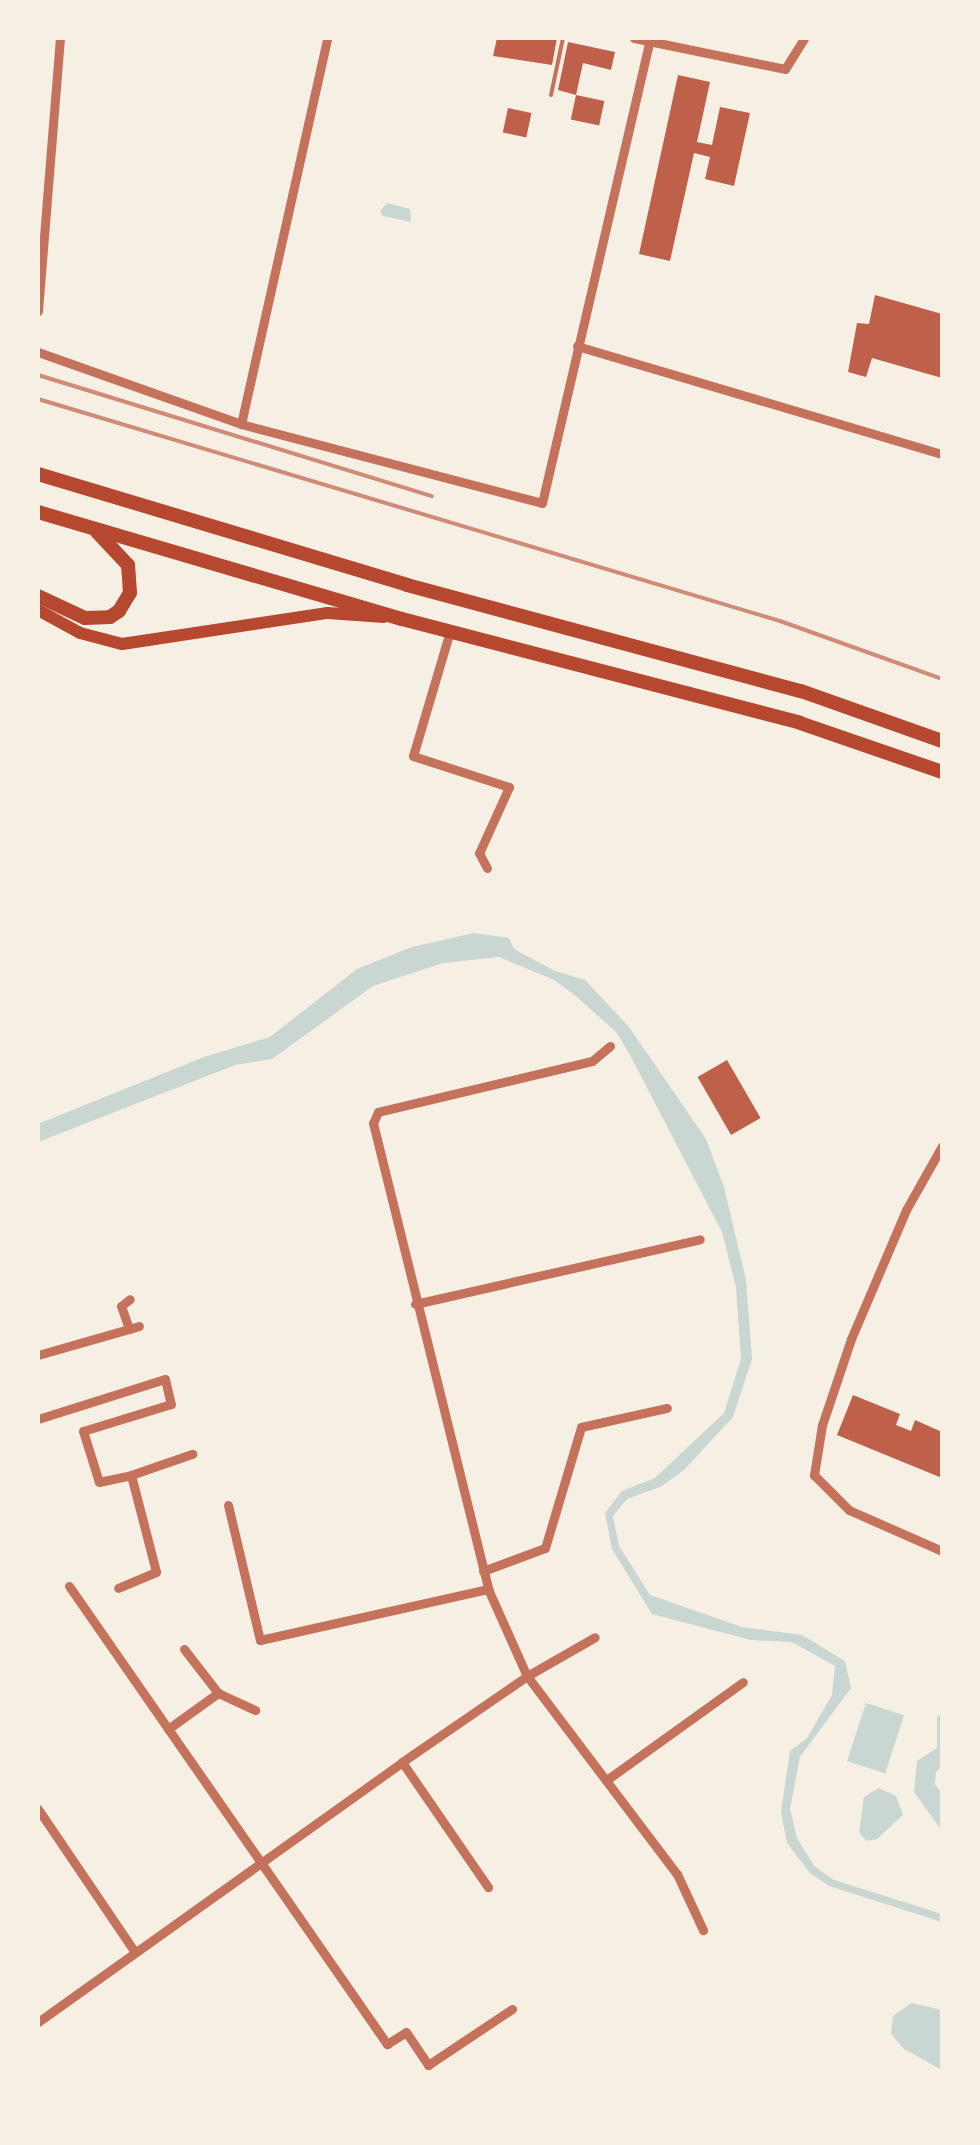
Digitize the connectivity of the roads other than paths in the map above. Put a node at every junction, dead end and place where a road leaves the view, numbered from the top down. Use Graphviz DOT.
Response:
graph roads {
  1 [pos="60,38"];
  2 [pos="327,38"];
  3 [pos="563,38"];
  4 [pos="634,38"];
  5 [pos="804,38"];
  6 [pos="650,39"];
  7 [pos="551,94"];
  8 [pos="38,143"];
  9 [pos="50,146"];
  10 [pos="38,311"];
  11 [pos="577,346"];
  12 [pos="38,352"];
  13 [pos="241,424"];
  14 [pos="942,454"];
  15 [pos="38,474"];
  16 [pos="38,512"];
  17 [pos="92,529"];
  18 [pos="38,596"];
  19 [pos="39,611"];
  20 [pos="402,619"];
  21 [pos="450,631"];
  22 [pos="942,741"];
  23 [pos="942,772"];
  24 [pos="487,868"];
  25 [pos="610,1046"];
  26 [pos="942,1146"];
  27 [pos="700,1239"];
  28 [pos="130,1299"];
  29 [pos="415,1304"];
  30 [pos="38,1355"];
  31 [pos="76,1408"];
  32 [pos="666,1408"];
  33 [pos="38,1419"];
  34 [pos="83,1431"];
  35 [pos="192,1454"];
  36 [pos="132,1475"];
  37 [pos="228,1505"];
  38 [pos="942,1551"];
  39 [pos="483,1571"];
  40 [pos="70,1586"];
  41 [pos="118,1588"];
  42 [pos="488,1589"];
  43 [pos="595,1637"];
  44 [pos="184,1649"];
  45 [pos="528,1676"];
  46 [pos="743,1682"];
  47 [pos="218,1693"];
  48 [pos="255,1710"];
  49 [pos="168,1729"];
  50 [pos="402,1762"];
  51 [pos="608,1780"];
  52 [pos="38,1808"];
  53 [pos="264,1863"];
  54 [pos="488,1887"];
  55 [pos="704,1930"];
  56 [pos="135,1952"];
  57 [pos="512,2010"];
  58 [pos="38,2022"];
  1 -- 9 [label="street"];
  2 -- 13 [label="street"];
  3 -- 7 [label="lane"];
  4 -- 6 [label="street"];
  5 -- 6 [label="street"];
  6 -- 11 [label="street"];
  8 -- 9 [label="street"];
  9 -- 10 [label="street"];
  11 -- 13 [label="street"];
  11 -- 14 [label="street"];
  12 -- 13 [label="street"];
  15 -- 22 [label="highway"];
  16 -- 17 [label="highway"];
  17 -- 18 [label="highway"];
  17 -- 20 [label="highway"];
  19 -- 20 [label="main road"];
  20 -- 21 [label="highway"];
  21 -- 23 [label="highway"];
  21 -- 24 [label="street"];
  25 -- 29 [label="street"];
  26 -- 38 [label="street"];
  27 -- 29 [label="street"];
  28 -- 30 [label="street"];
  29 -- 39 [label="street"];
  31 -- 33 [label="street"];
  31 -- 34 [label="street"];
  31 -- 34 [label="street"];
  32 -- 39 [label="street"];
  34 -- 36 [label="street"];
  35 -- 36 [label="street"];
  36 -- 41 [label="street"];
  37 -- 42 [label="street"];
  39 -- 42 [label="street"];
  40 -- 49 [label="street"];
  42 -- 45 [label="street"];
  43 -- 45 [label="street"];
  44 -- 47 [label="street"];
  45 -- 50 [label="street"];
  45 -- 51 [label="street"];
  46 -- 51 [label="street"];
  47 -- 48 [label="street"];
  47 -- 49 [label="street"];
  49 -- 53 [label="street"];
  50 -- 53 [label="street"];
  50 -- 54 [label="street"];
  51 -- 55 [label="street"];
  52 -- 56 [label="street"];
  53 -- 56 [label="street"];
  53 -- 57 [label="street"];
  56 -- 58 [label="street"];
}
